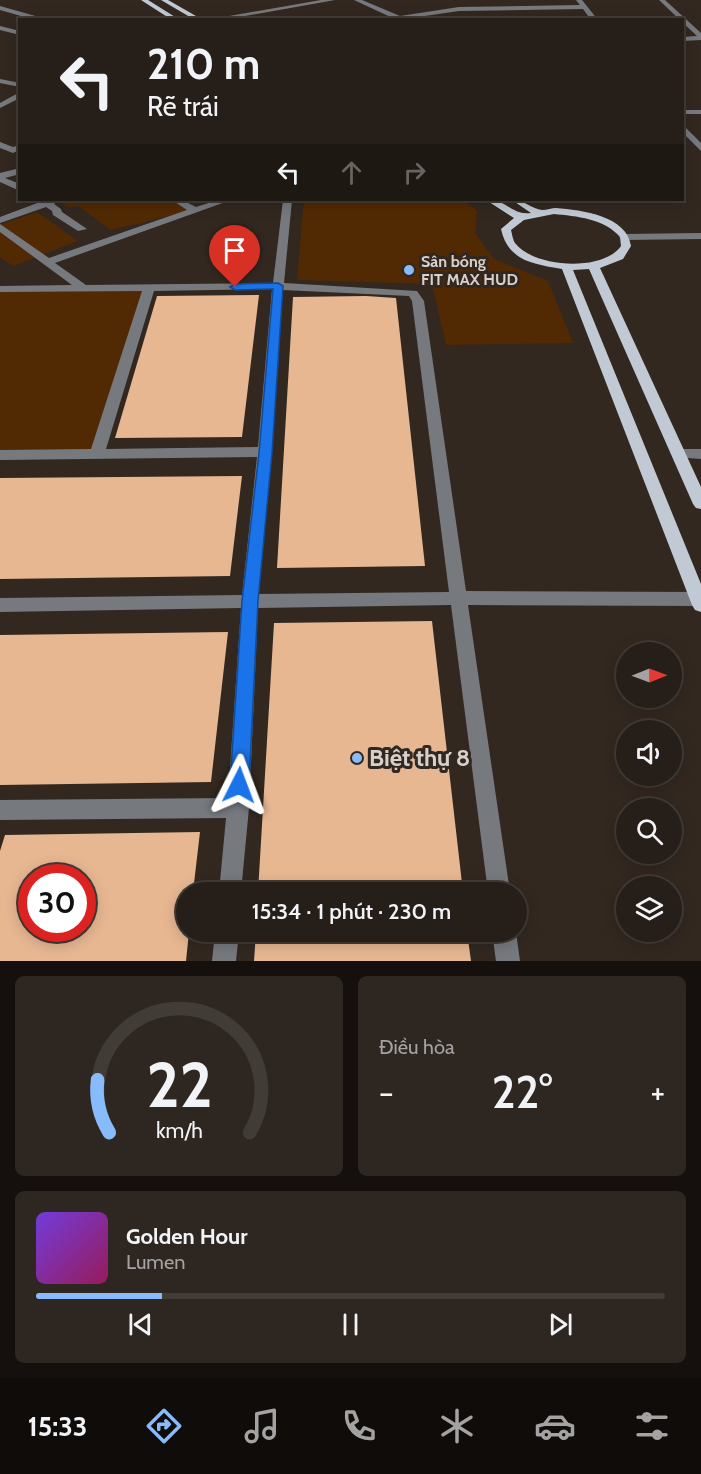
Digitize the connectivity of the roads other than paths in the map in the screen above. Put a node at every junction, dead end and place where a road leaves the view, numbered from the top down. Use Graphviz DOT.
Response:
graph roads {
  1 [pos="144,0"];
  2 [pos="164,0"];
  3 [pos="302,0"];
  4 [pos="332,0"];
  5 [pos="357,0"];
  6 [pos="579,0"];
  7 [pos="662,0"];
  8 [pos="309,3"];
  9 [pos="250,4"];
  10 [pos="0,8"];
  11 [pos="586,8"];
  12 [pos="273,9"];
  13 [pos="264,10"];
  14 [pos="288,16"];
  15 [pos="37,18"];
  16 [pos="174,18"];
  17 [pos="196,18"];
  18 [pos="219,18"];
  19 [pos="400,18"];
  20 [pos="408,18"];
  21 [pos="594,18"];
  22 [pos="681,18"];
  23 [pos="684,21"];
  24 [pos="0,28"];
  25 [pos="18,32"];
  26 [pos="701,37"];
  27 [pos="684,39"];
  28 [pos="0,81"];
  29 [pos="18,85"];
  30 [pos="18,95"];
  31 [pos="0,106"];
  32 [pos="684,112"];
  33 [pos="701,112"];
  34 [pos="684,128"];
  35 [pos="0,145"];
  36 [pos="18,148"];
  37 [pos="701,148"];
  38 [pos="18,172"];
  39 [pos="0,178"];
  40 [pos="17,187"];
  41 [pos="0,190"];
  42 [pos="47,201"];
  43 [pos="50,201"];
  44 [pos="178,201"];
  45 [pos="223,201"];
  46 [pos="288,201"];
  47 [pos="493,201"];
  48 [pos="518,201"];
  49 [pos="194,210"];
  50 [pos="539,213"];
  51 [pos="521,217"];
  52 [pos="0,220"];
  53 [pos="0,227"];
  54 [pos="82,229"];
  55 [pos="701,236"];
  56 [pos="624,237"];
  57 [pos="46,262"];
  58 [pos="593,265"];
  59 [pos="566,266"];
  60 [pos="278,286"];
  61 [pos="149,287"];
  62 [pos="83,288"];
  63 [pos="0,289"];
  64 [pos="265,453"];
  65 [pos="0,454"];
  66 [pos="97,454"];
  67 [pos="679,454"];
  68 [pos="701,454"];
  69 [pos="701,504"];
  70 [pos="460,598"];
  71 [pos="250,601"];
  72 [pos="700,601"];
  73 [pos="0,605"];
  74 [pos="238,808"];
  75 [pos="0,810"];
  76 [pos="231,882"];
  77 [pos="498,882"];
  78 [pos="226,942"];
  79 [pos="505,942"];
  80 [pos="224,961"];
  81 [pos="508,961"];
  1 -- 16 [label="main road"];
  2 -- 17 [label="main road"];
  3 -- 8 [label="street"];
  4 -- 8 [label="street"];
  5 -- 19 [label="street"];
  6 -- 11 [label="street"];
  7 -- 22 [label="street"];
  8 -- 12 [label="street"];
  9 -- 13 [label="street"];
  10 -- 15 [label="street"];
  11 -- 20 [label="street"];
  11 -- 21 [label="street"];
  12 -- 13 [label="street"];
  12 -- 14 [label="street"];
  13 -- 18 [label="street"];
  23 -- 26 [label="street"];
  24 -- 25 [label="street"];
  26 -- 27 [label="street"];
  28 -- 29 [label="street"];
  30 -- 31 [label="street"];
  32 -- 33 [label="street"];
  34 -- 37 [label="street"];
  35 -- 36 [label="street"];
  38 -- 39 [label="street"];
  39 -- 40 [label="street"];
  40 -- 41 [label="street"];
  42 -- 52 [label="street"];
  43 -- 54 [label="street"];
  44 -- 49 [label="street"];
  45 -- 49 [label="street"];
  46 -- 60 [label="street"];
  47 -- 51 [label="main road"];
  48 -- 50 [label="main road"];
  49 -- 57 [label="street"];
  50 -- 51 [label="main road"];
  50 -- 56 [label="main road"];
  51 -- 59 [label="main road"];
  53 -- 57 [label="street"];
  55 -- 56 [label="street"];
  56 -- 58 [label="main road"];
  57 -- 62 [label="street"];
  58 -- 59 [label="main road"];
  58 -- 67 [label="main road"];
  59 -- 72 [label="main road"];
  60 -- 61 [label="street"];
  60 -- 64 [label="street"];
  60 -- 70 [label="street"];
  61 -- 62 [label="street"];
  61 -- 66 [label="street"];
  62 -- 63 [label="street"];
  64 -- 66 [label="street"];
  64 -- 71 [label="street"];
  65 -- 66 [label="street"];
  67 -- 68 [label="street"];
  67 -- 69 [label="main road"];
  70 -- 71 [label="street"];
  70 -- 72 [label="street"];
  70 -- 77 [label="street"];
  71 -- 73 [label="street"];
  71 -- 74 [label="street"];
  74 -- 75 [label="street"];
  74 -- 76 [label="street"];
  78 -- 80 [label="street"];
  79 -- 81 [label="street"];
}
